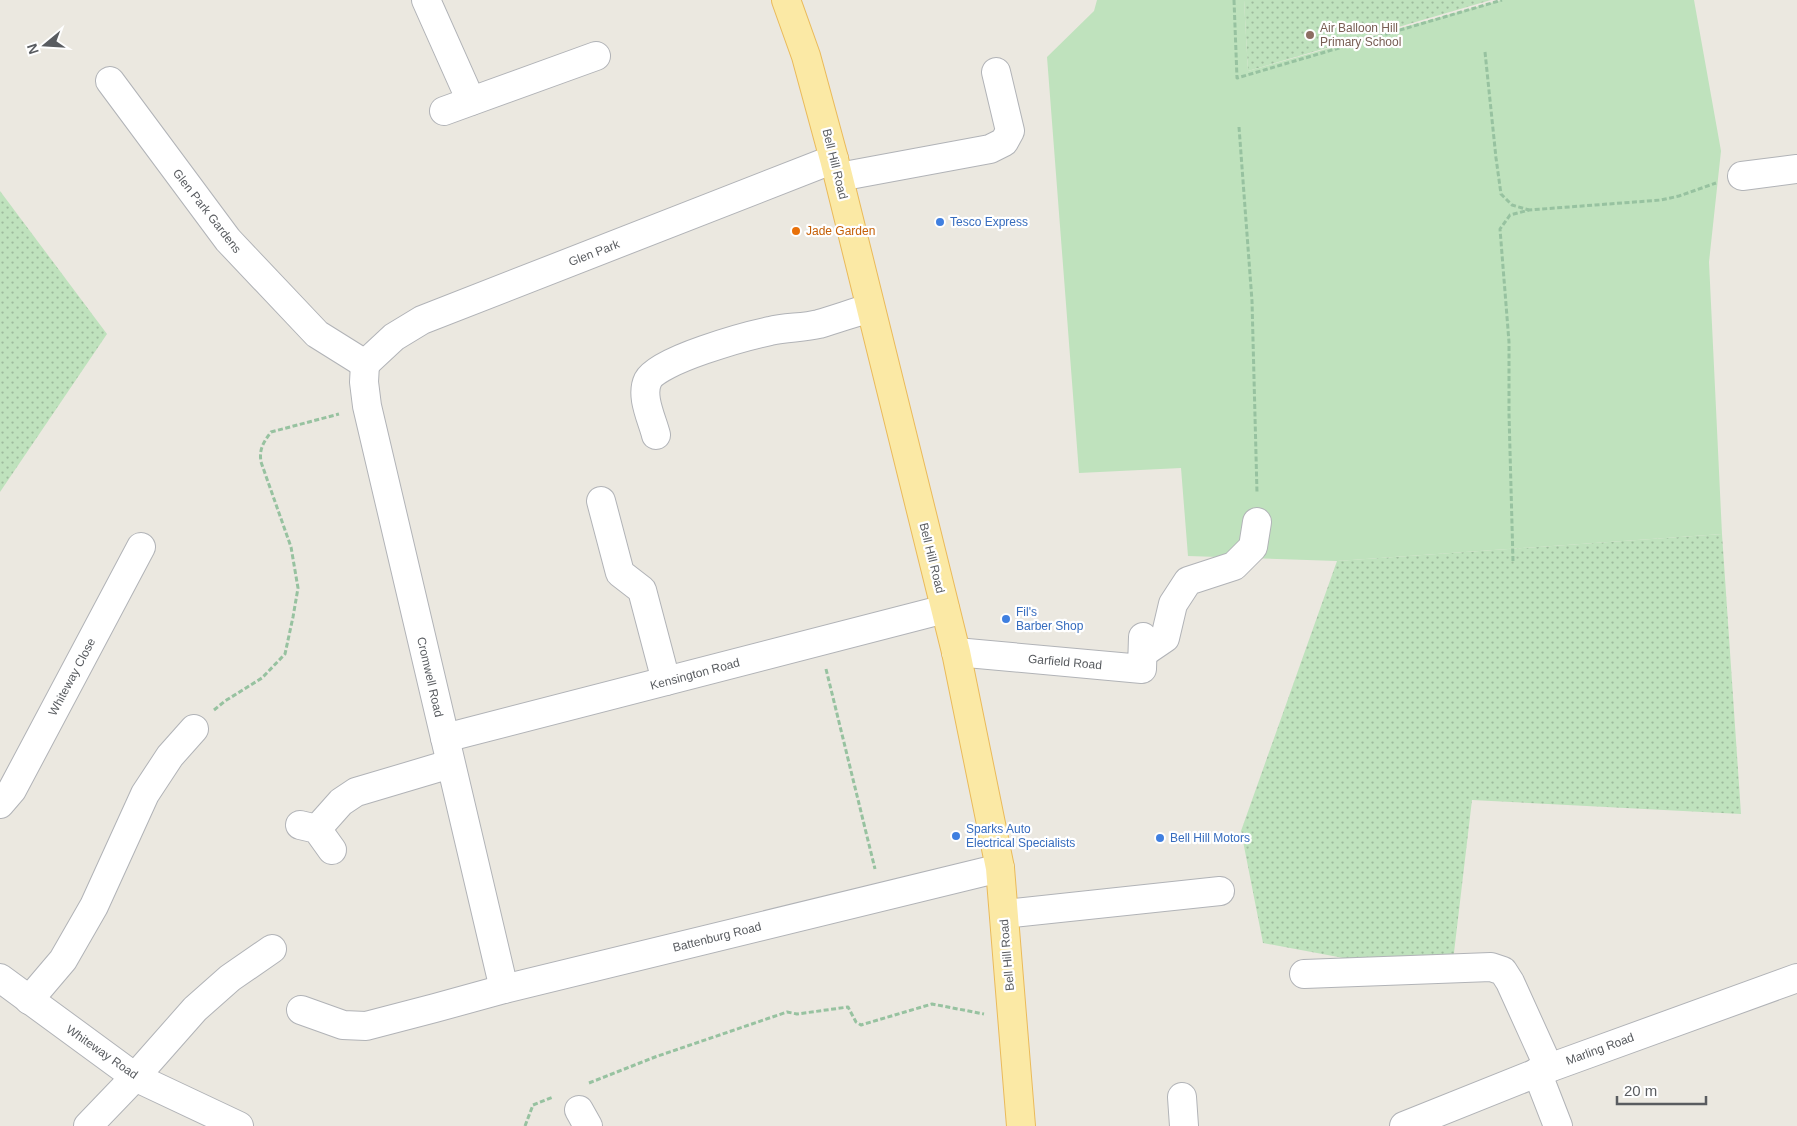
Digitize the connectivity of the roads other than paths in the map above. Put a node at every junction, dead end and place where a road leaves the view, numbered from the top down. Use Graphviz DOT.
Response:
graph roads {
  1 [pos="426,0"];
  2 [pos="786,0"];
  3 [pos="596,56"];
  4 [pos="996,72"];
  5 [pos="110,81"];
  6 [pos="470,101"];
  7 [pos="444,111"];
  8 [pos="837,168"];
  9 [pos="1797,169"];
  10 [pos="1742,176"];
  11 [pos="870,308"];
  12 [pos="365,364"];
  13 [pos="656,435"];
  14 [pos="602,501"];
  15 [pos="1257,522"];
  16 [pos="141,547"];
  17 [pos="945,609"];
  18 [pos="956,652"];
  19 [pos="666,681"];
  20 [pos="194,729"];
  21 [pos="448,751"];
  22 [pos="0,804"];
  23 [pos="316,835"];
  24 [pos="1000,868"];
  25 [pos="1220,891"];
  26 [pos="1004,914"];
  27 [pos="272,949"];
  28 [pos="1304,974"];
  29 [pos="0,978"];
  30 [pos="1797,978"];
  31 [pos="504,989"];
  32 [pos="29,1000"];
  33 [pos="301,1010"];
  34 [pos="1543,1070"];
  35 [pos="135,1077"];
  36 [pos="1182,1097"];
  37 [pos="88,1126"];
  38 [pos="239,1126"];
  39 [pos="1021,1126"];
  40 [pos="1184,1126"];
  41 [pos="1404,1126"];
  42 [pos="1558,1126"];
  1 -- 6 [label="street"];
  2 -- 8 [label="main road, Bell Hill Road"];
  3 -- 6 [label="street"];
  4 -- 8 [label="street, Glen Park"];
  5 -- 12 [label="street, Glen Park Gardens"];
  6 -- 7 [label="street"];
  8 -- 11 [label="main road, Bell Hill Road"];
  8 -- 12 [label="street, Glen Park"];
  9 -- 10 [label="street"];
  11 -- 13 [label="street"];
  11 -- 17 [label="main road, Bell Hill Road"];
  12 -- 21 [label="street, Cromwell Road"];
  14 -- 19 [label="street"];
  15 -- 18 [label="street, Garfield Road"];
  16 -- 22 [label="street, Whiteway Close"];
  17 -- 18 [label="main road, Bell Hill Road"];
  17 -- 19 [label="street, Kensington Road"];
  18 -- 24 [label="main road, Bell Hill Road"];
  19 -- 21 [label="street, Kensington Road"];
  20 -- 32 [label="street"];
  21 -- 23 [label="street, Kensington Road"];
  21 -- 31 [label="street, Cromwell Road"];
  24 -- 26 [label="main road, Bell Hill Road"];
  24 -- 31 [label="street, Battenburg Road"];
  25 -- 26 [label="street"];
  26 -- 39 [label="main road, Bell Hill Road"];
  27 -- 35 [label="street"];
  28 -- 34 [label="street"];
  29 -- 32 [label="street, Whiteway Road"];
  30 -- 34 [label="street, Marling Road"];
  31 -- 33 [label="street, Battenburg Road"];
  32 -- 35 [label="street, Whiteway Road"];
  34 -- 41 [label="street, Marling Road"];
  34 -- 42 [label="street"];
  35 -- 37 [label="street"];
  35 -- 38 [label="street, Whiteway Road"];
  36 -- 40 [label="street"];
}
